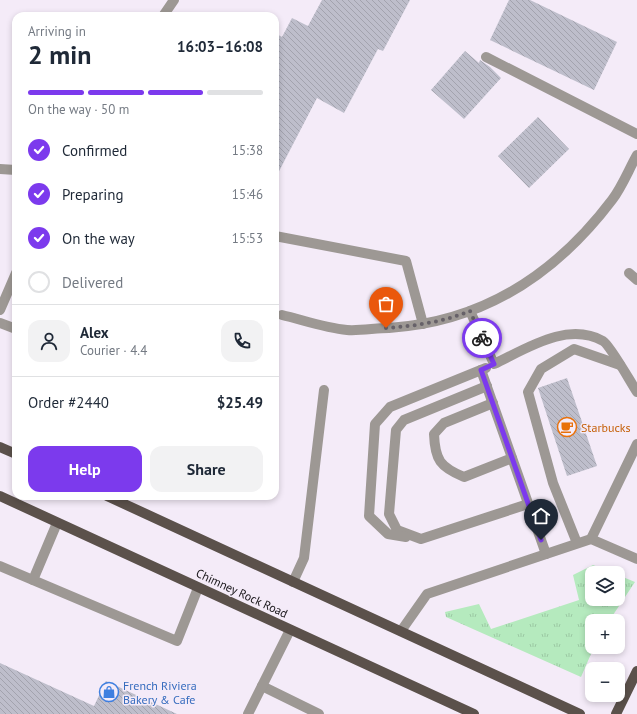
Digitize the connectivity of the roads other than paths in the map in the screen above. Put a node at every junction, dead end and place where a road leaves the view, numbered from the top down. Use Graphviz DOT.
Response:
graph roads {
  1 [pos="174,0"];
  2 [pos="166,12"];
  3 [pos="486,56"];
  4 [pos="637,134"];
  5 [pos="637,155"];
  6 [pos="0,168"];
  7 [pos="12,170"];
  8 [pos="279,237"];
  9 [pos="629,273"];
  10 [pos="637,280"];
  11 [pos="12,282"];
  12 [pos="0,310"];
  13 [pos="470,311"];
  14 [pos="282,315"];
  15 [pos="0,323"];
  16 [pos="424,324"];
  17 [pos="12,328"];
  18 [pos="494,364"];
  19 [pos="620,365"];
  20 [pos="481,370"];
  21 [pos="487,386"];
  22 [pos="324,390"];
  23 [pos="637,392"];
  24 [pos="493,403"];
  25 [pos="637,444"];
  26 [pos="0,447"];
  27 [pos="12,452"];
  28 [pos="512,458"];
  29 [pos="0,496"];
  30 [pos="117,500"];
  31 [pos="528,504"];
  32 [pos="58,523"];
  33 [pos="415,538"];
  34 [pos="591,539"];
  35 [pos="577,543"];
  36 [pos="546,554"];
  37 [pos="637,559"];
  38 [pos="0,566"];
  39 [pos="33,580"];
  40 [pos="293,582"];
  41 [pos="198,588"];
  42 [pos="290,630"];
  43 [pos="401,631"];
  44 [pos="637,671"];
  45 [pos="262,686"];
  46 [pos="248,714"];
  47 [pos="319,714"];
  48 [pos="474,714"];
  49 [pos="580,714"];
  50 [pos="616,714"];
  1 -- 2 [label="street"];
  3 -- 4 [label="street"];
  5 -- 13 [label="street"];
  6 -- 7 [label="street"];
  8 -- 16 [label="street"];
  9 -- 10 [label="street"];
  11 -- 12 [label="street"];
  13 -- 16 [label="street"];
  13 -- 18 [label="street"];
  14 -- 16 [label="street"];
  15 -- 17 [label="street"];
  18 -- 19 [label="street"];
  18 -- 20 [label="street"];
  19 -- 23 [label="street"];
  19 -- 35 [label="street"];
  20 -- 21 [label="street"];
  20 -- 33 [label="street"];
  21 -- 24 [label="street"];
  21 -- 33 [label="street"];
  22 -- 40 [label="street"];
  24 -- 28 [label="street"];
  24 -- 28 [label="street"];
  25 -- 34 [label="street"];
  26 -- 27 [label="main road"];
  28 -- 31 [label="street"];
  29 -- 32 [label="main road, Chimney Rock Road"];
  30 -- 40 [label="main road"];
  31 -- 33 [label="street"];
  31 -- 36 [label="street"];
  32 -- 39 [label="street"];
  32 -- 41 [label="main road, Chimney Rock Road"];
  34 -- 35 [label="street"];
  34 -- 37 [label="street"];
  35 -- 36 [label="street"];
  36 -- 43 [label="street"];
  38 -- 39 [label="street"];
  39 -- 41 [label="street"];
  40 -- 43 [label="main road"];
  41 -- 42 [label="main road, Chimney Rock Road"];
  42 -- 45 [label="street"];
  42 -- 48 [label="main road, Chimney Rock Road"];
  43 -- 49 [label="main road"];
  44 -- 50 [label="main road"];
  45 -- 46 [label="street"];
  45 -- 47 [label="street"];
}
